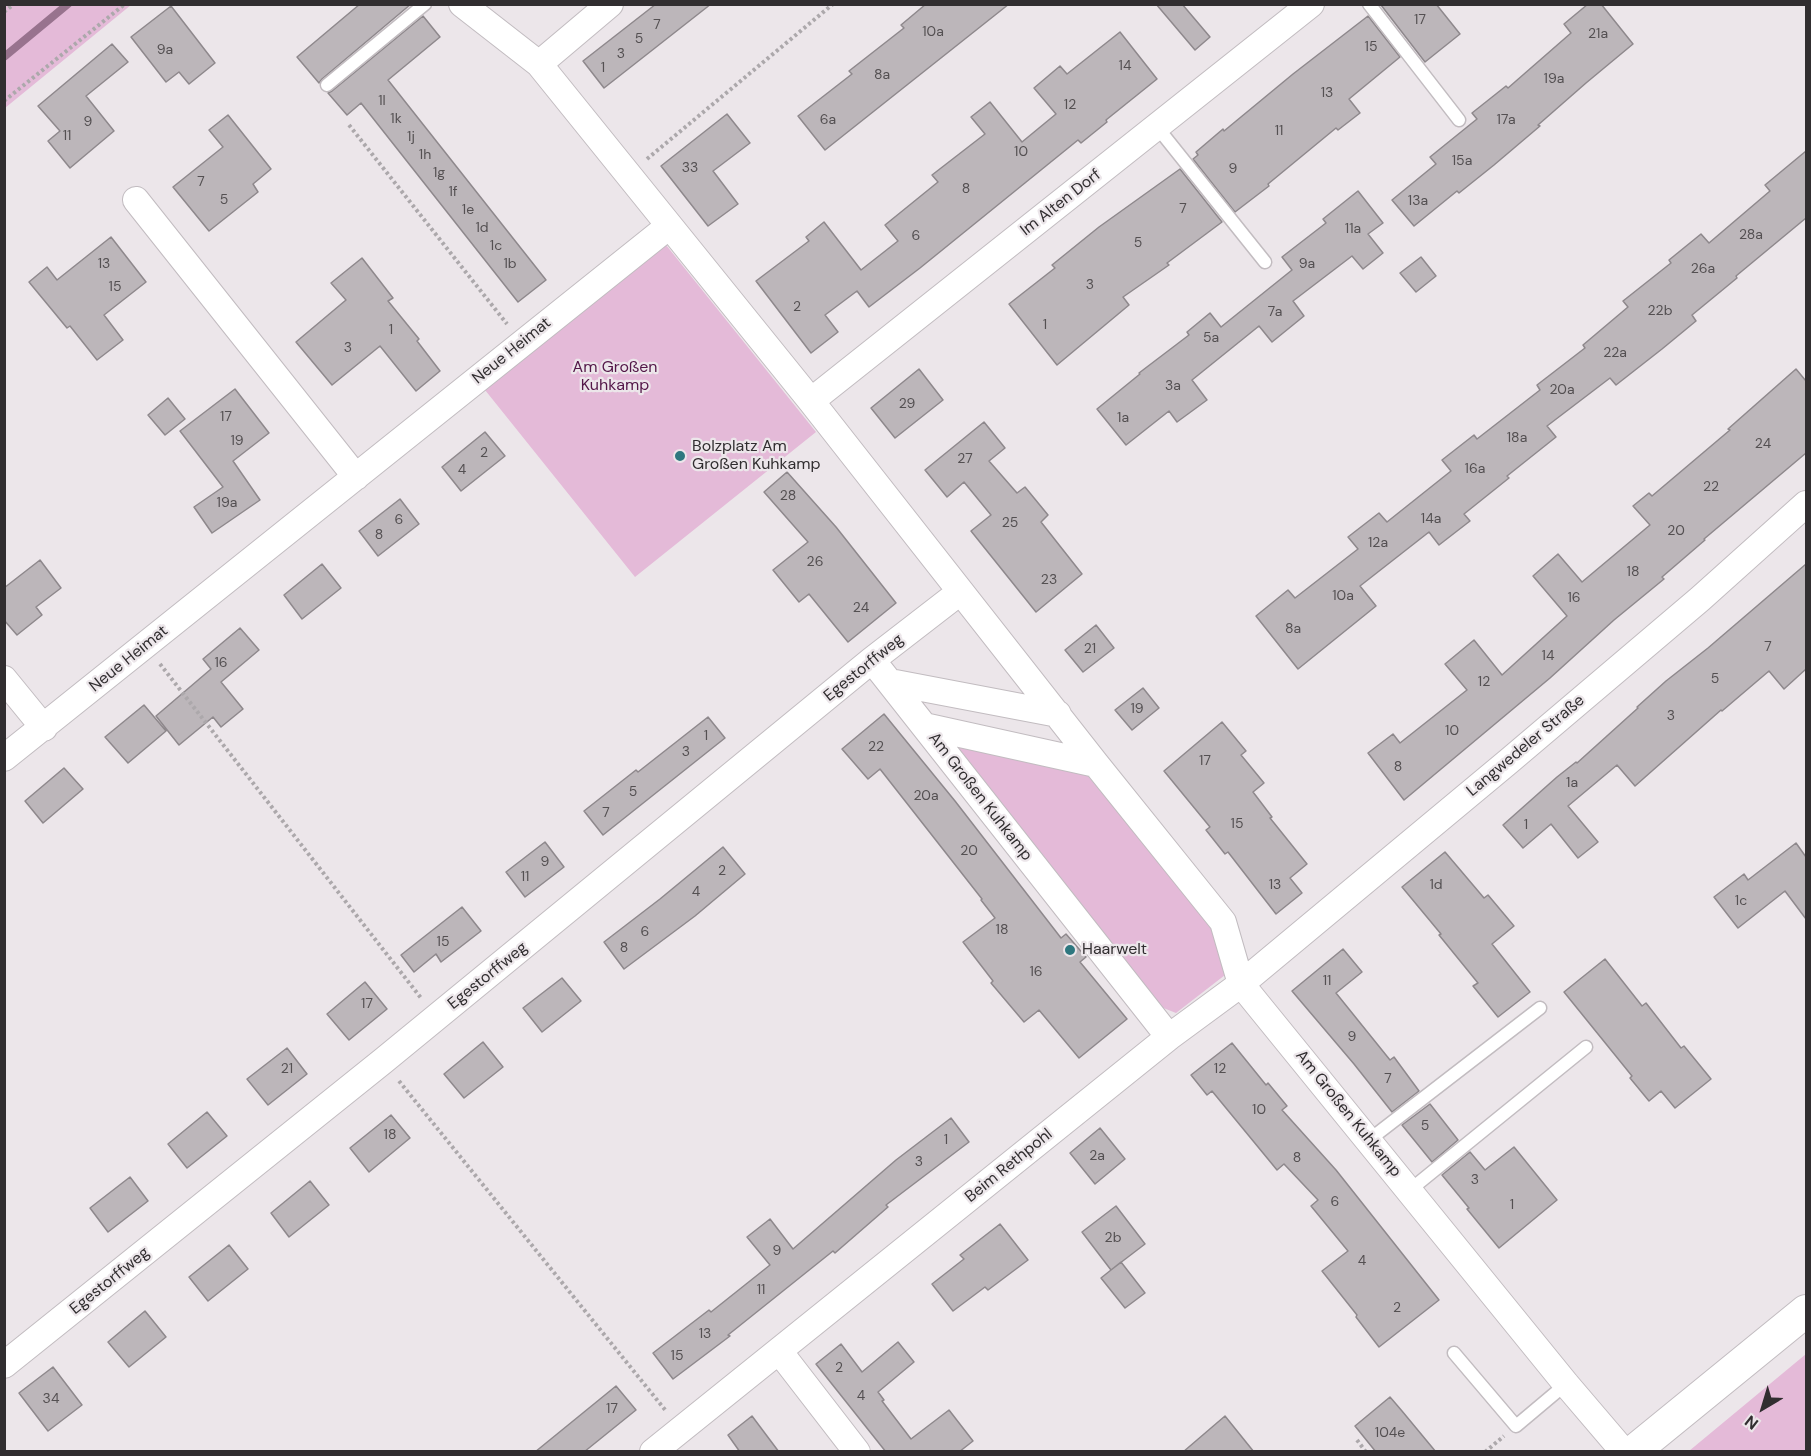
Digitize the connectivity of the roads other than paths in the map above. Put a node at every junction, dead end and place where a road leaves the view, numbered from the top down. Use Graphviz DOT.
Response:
graph roads {
  1 [pos="425,4"];
  2 [pos="462,4"];
  3 [pos="610,4"];
  4 [pos="1311,4"];
  5 [pos="1369,4"];
  6 [pos="538,64"];
  7 [pos="327,85"];
  8 [pos="1459,120"];
  9 [pos="1157,127"];
  10 [pos="136,200"];
  11 [pos="669,226"];
  12 [pos="1265,262"];
  13 [pos="811,401"];
  14 [pos="356,477"];
  15 [pos="1806,504"];
  16 [pos="960,592"];
  17 [pos="872,660"];
  18 [pos="4,679"];
  19 [pos="890,682"];
  20 [pos="1058,714"];
  21 [pos="924,726"];
  22 [pos="44,728"];
  23 [pos="4,758"];
  24 [pos="1096,764"];
  25 [pos="1241,984"];
  26 [pos="1540,1008"];
  27 [pos="1169,1037"];
  28 [pos="1586,1047"];
  29 [pos="1369,1140"];
  30 [pos="1410,1190"];
  31 [pos="1806,1311"];
  32 [pos="779,1351"];
  33 [pos="1454,1353"];
  34 [pos="8,1356"];
  35 [pos="1566,1384"];
  36 [pos="653,1452"];
  37 [pos="856,1452"];
  38 [pos="1624,1452"];
  39 [pos="1633,1452"];
  1 -- 7 [label="lane"];
  2 -- 6 [label="street, Am Großen Kuhkamp"];
  3 -- 6 [label="street"];
  4 -- 9 [label="street, Im Alten Dorf"];
  5 -- 8 [label="lane"];
  6 -- 11 [label="street, Am Großen Kuhkamp"];
  9 -- 12 [label="lane"];
  9 -- 13 [label="street, Im Alten Dorf"];
  10 -- 14 [label="street"];
  11 -- 13 [label="street, Am Großen Kuhkamp"];
  11 -- 14 [label="street, Neue Heimat"];
  13 -- 16 [label="street, Am Großen Kuhkamp"];
  14 -- 22 [label="street, Neue Heimat"];
  15 -- 25 [label="street, Langwedeler Straße"];
  16 -- 17 [label="street, Egestorffweg"];
  16 -- 20 [label="street, Am Großen Kuhkamp"];
  17 -- 19 [label="street, Am Großen Kuhkamp"];
  17 -- 34 [label="street, Egestorffweg"];
  18 -- 22 [label="street"];
  19 -- 20 [label="street"];
  19 -- 21 [label="street, Am Großen Kuhkamp"];
  20 -- 24 [label="street, Am Großen Kuhkamp"];
  21 -- 24 [label="street, Am Großen Kuhkamp"];
  21 -- 27 [label="street, Am Großen Kuhkamp"];
  22 -- 23 [label="street, Neue Heimat"];
  24 -- 25 [label="street, Am Großen Kuhkamp"];
  25 -- 27 [label="street, Beim Rethpohl"];
  25 -- 29 [label="street, Am Großen Kuhkamp"];
  26 -- 29 [label="lane"];
  27 -- 32 [label="street, Beim Rethpohl"];
  28 -- 30 [label="lane"];
  29 -- 30 [label="street, Am Großen Kuhkamp"];
  30 -- 35 [label="street, Am Großen Kuhkamp"];
  31 -- 39 [label="street"];
  32 -- 36 [label="street, Beim Rethpohl"];
  32 -- 37 [label="street"];
  33 -- 35 [label="lane"];
  35 -- 38 [label="street, Am Großen Kuhkamp"];
}
